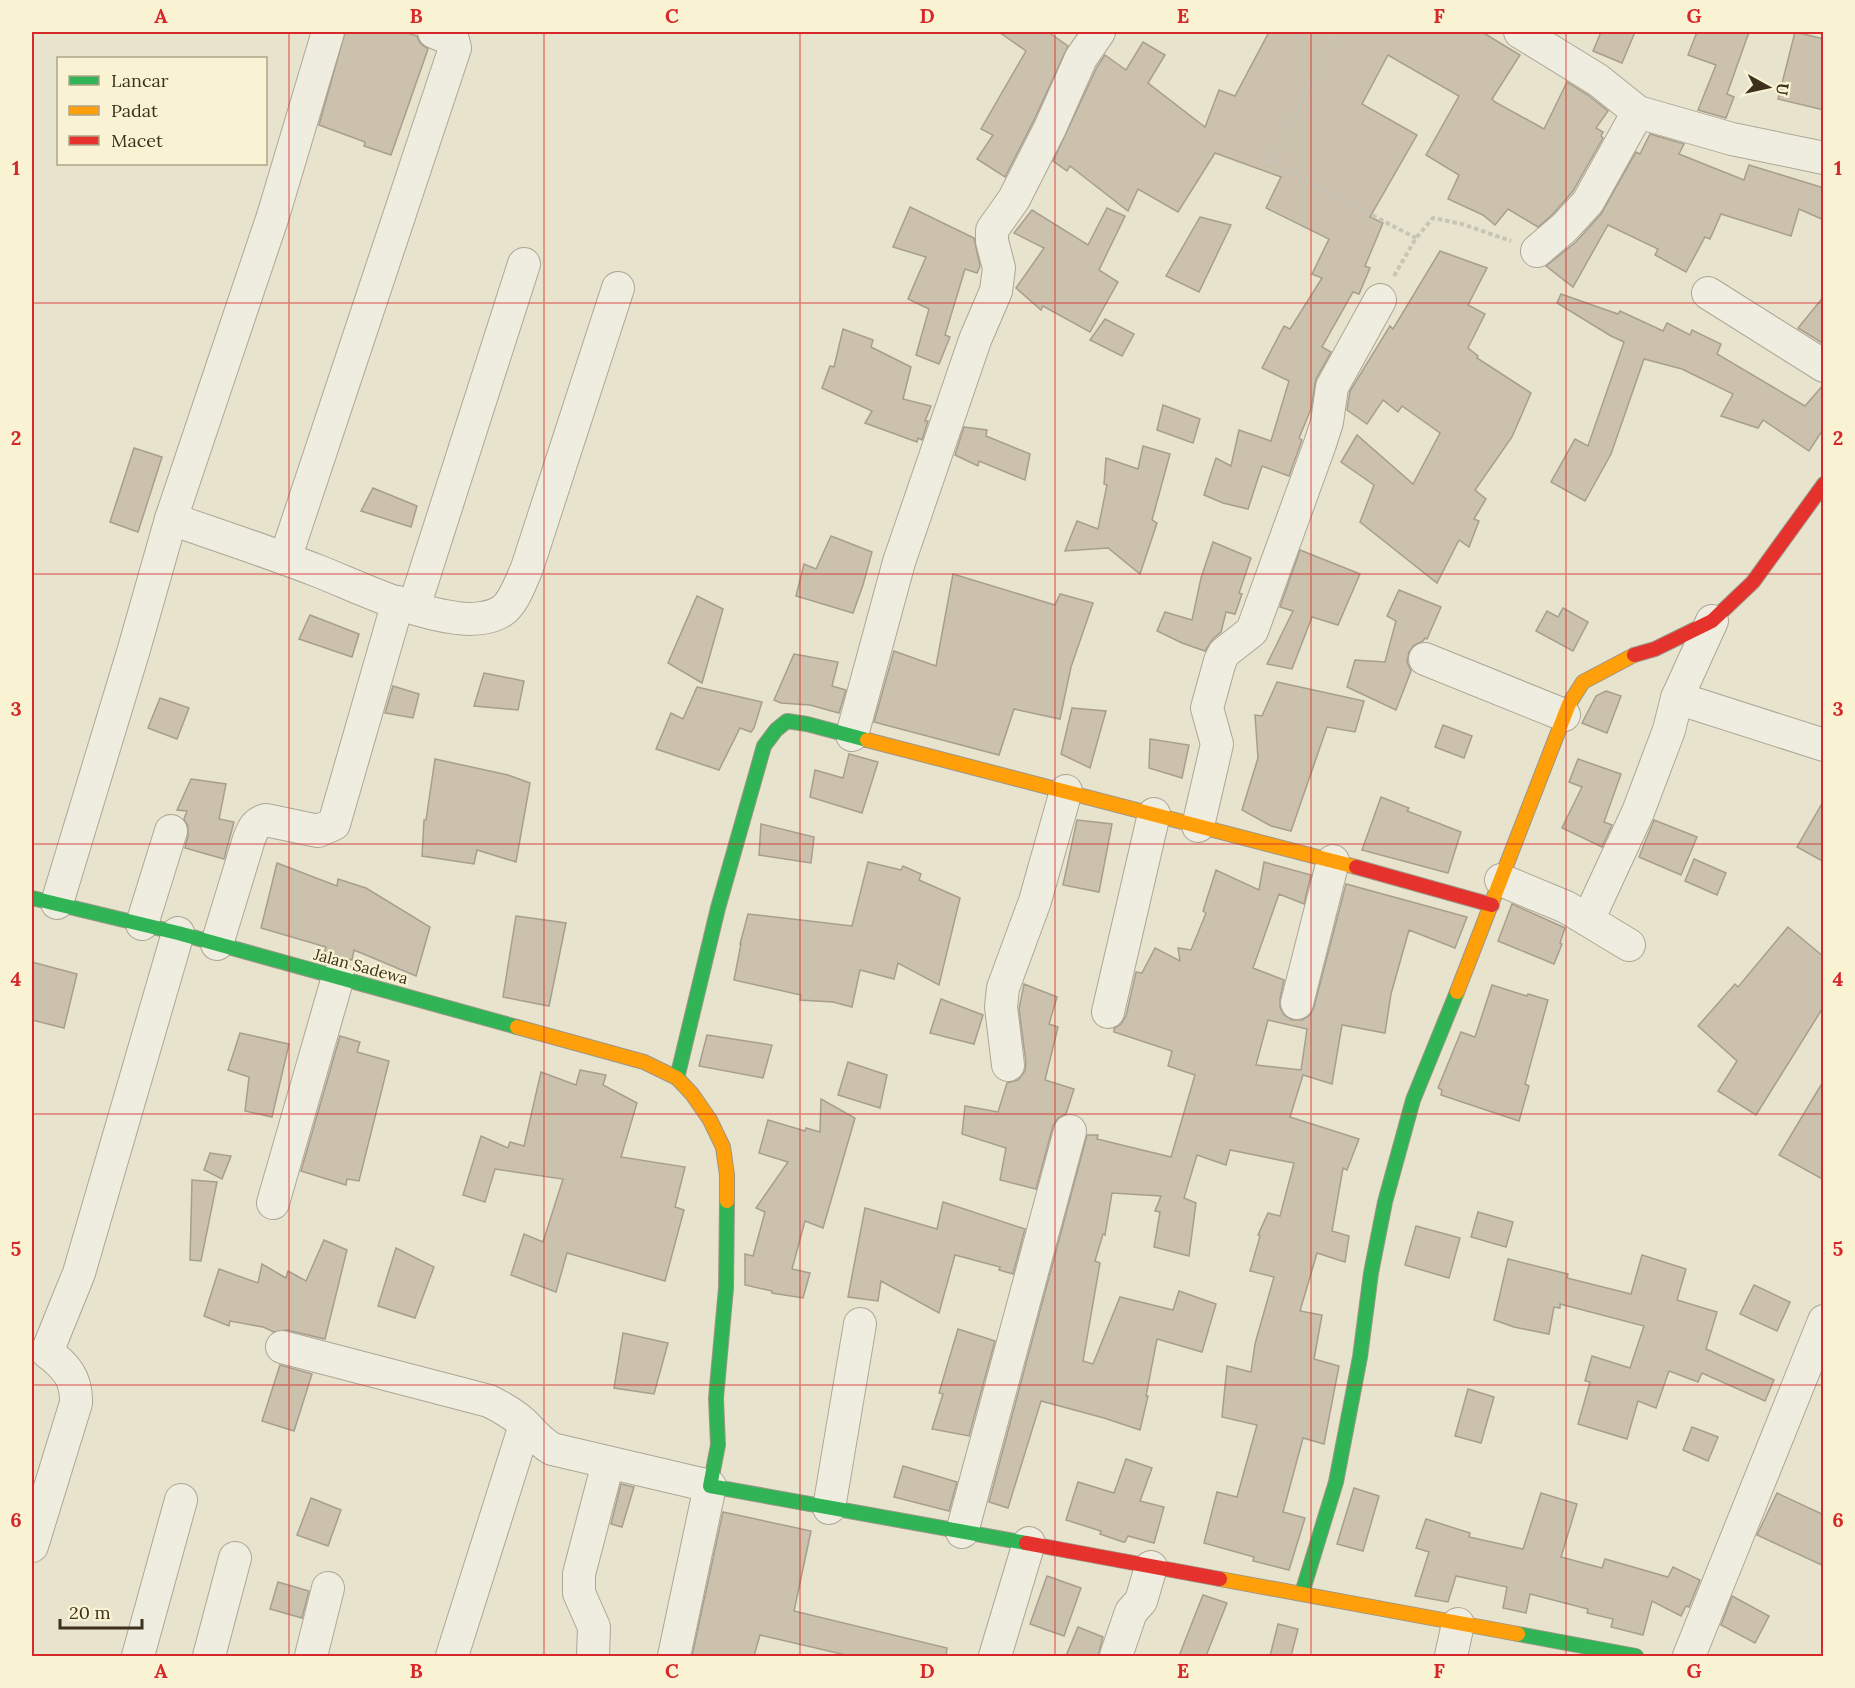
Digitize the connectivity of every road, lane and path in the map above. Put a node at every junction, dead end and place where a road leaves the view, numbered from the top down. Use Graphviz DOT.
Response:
graph roads {
  1 [pos="328,32"];
  2 [pos="434,32"];
  3 [pos="1099,32"];
  4 [pos="1335,32"];
  5 [pos="1520,32"];
  6 [pos="1638,112"];
  7 [pos="1824,158"];
  8 [pos="1266,160"];
  9 [pos="1272,163"];
  10 [pos="1416,238"];
  11 [pos="1537,250"];
  12 [pos="524,264"];
  13 [pos="618,288"];
  14 [pos="1708,293"];
  15 [pos="1380,300"];
  16 [pos="1824,366"];
  17 [pos="1824,484"];
  18 [pos="171,519"];
  19 [pos="285,559"];
  20 [pos="406,605"];
  21 [pos="1712,621"];
  22 [pos="1425,659"];
  23 [pos="1677,698"];
  24 [pos="1564,715"];
  25 [pos="852,735"];
  26 [pos="1824,745"];
  27 [pos="1066,791"];
  28 [pos="1154,814"];
  29 [pos="1198,826"];
  30 [pos="171,831"];
  31 [pos="1333,861"];
  32 [pos="1497,893"];
  33 [pos="44,900"];
  34 [pos="1588,920"];
  35 [pos="142,924"];
  36 [pos="178,933"];
  37 [pos="217,944"];
  38 [pos="1629,945"];
  39 [pos="331,1000"];
  40 [pos="1297,1003"];
  41 [pos="1108,1012"];
  42 [pos="1008,1065"];
  43 [pos="677,1078"];
  44 [pos="1070,1131"];
  45 [pos="273,1203"];
  46 [pos="1824,1321"];
  47 [pos="860,1324"];
  48 [pos="282,1347"];
  49 [pos="40,1351"];
  50 [pos="525,1425"];
  51 [pos="608,1463"];
  52 [pos="710,1486"];
  53 [pos="181,1500"];
  54 [pos="829,1508"];
  55 [pos="962,1532"];
  56 [pos="32,1546"];
  57 [pos="1026,1556"];
  58 [pos="235,1558"];
  59 [pos="1146,1583"];
  60 [pos="328,1588"];
  61 [pos="1302,1593"];
  62 [pos="1458,1624"];
  63 [pos="138,1656"];
  64 [pos="209,1656"];
  65 [pos="311,1656"];
  66 [pos="452,1656"];
  67 [pos="593,1656"];
  68 [pos="674,1656"];
  69 [pos="995,1656"];
  70 [pos="1116,1656"];
  71 [pos="1451,1656"];
  72 [pos="1636,1656"];
  73 [pos="1689,1656"];
  1 -- 18 [label="street"];
  2 -- 19 [label="street"];
  3 -- 25 [label="street"];
  4 -- 9 [label="path"];
  5 -- 6 [label="street"];
  6 -- 7 [label="street"];
  6 -- 11 [label="street"];
  8 -- 9 [label="path"];
  9 -- 10 [label="path"];
  10 -- 11 [label="path"];
  10 -- 15 [label="path"];
  12 -- 20 [label="street"];
  13 -- 20 [label="street"];
  14 -- 16 [label="street"];
  15 -- 29 [label="street"];
  17 -- 21 [label="street"];
  18 -- 19 [label="street"];
  18 -- 33 [label="street"];
  19 -- 20 [label="street"];
  20 -- 37 [label="street"];
  21 -- 23 [label="street"];
  21 -- 24 [label="street"];
  22 -- 24 [label="street"];
  23 -- 26 [label="street"];
  23 -- 34 [label="street"];
  24 -- 32 [label="street"];
  25 -- 27 [label="street"];
  25 -- 43 [label="street"];
  27 -- 28 [label="street"];
  27 -- 42 [label="street"];
  28 -- 29 [label="street"];
  28 -- 41 [label="street"];
  29 -- 31 [label="street"];
  30 -- 35 [label="street"];
  31 -- 32 [label="street"];
  31 -- 40 [label="street"];
  32 -- 34 [label="street"];
  32 -- 61 [label="street"];
  33 -- 35 [label="street, Jalan Sadewa"];
  34 -- 38 [label="street"];
  35 -- 36 [label="street, Jalan Sadewa"];
  36 -- 37 [label="street, Jalan Sadewa"];
  36 -- 49 [label="street"];
  37 -- 39 [label="street, Jalan Sadewa"];
  39 -- 43 [label="street, Jalan Sadewa"];
  39 -- 45 [label="street"];
  43 -- 52 [label="street"];
  44 -- 55 [label="street"];
  46 -- 73 [label="street"];
  47 -- 54 [label="street"];
  48 -- 50 [label="street"];
  49 -- 56 [label="street"];
  50 -- 51 [label="street"];
  50 -- 66 [label="street"];
  51 -- 52 [label="street"];
  51 -- 67 [label="street"];
  52 -- 54 [label="street"];
  52 -- 68 [label="street"];
  53 -- 63 [label="street"];
  54 -- 55 [label="street"];
  55 -- 57 [label="street"];
  57 -- 59 [label="street"];
  57 -- 69 [label="street"];
  58 -- 64 [label="street"];
  59 -- 61 [label="street"];
  59 -- 70 [label="street"];
  60 -- 65 [label="street"];
  61 -- 62 [label="street"];
  62 -- 71 [label="street"];
  62 -- 72 [label="street"];
}
